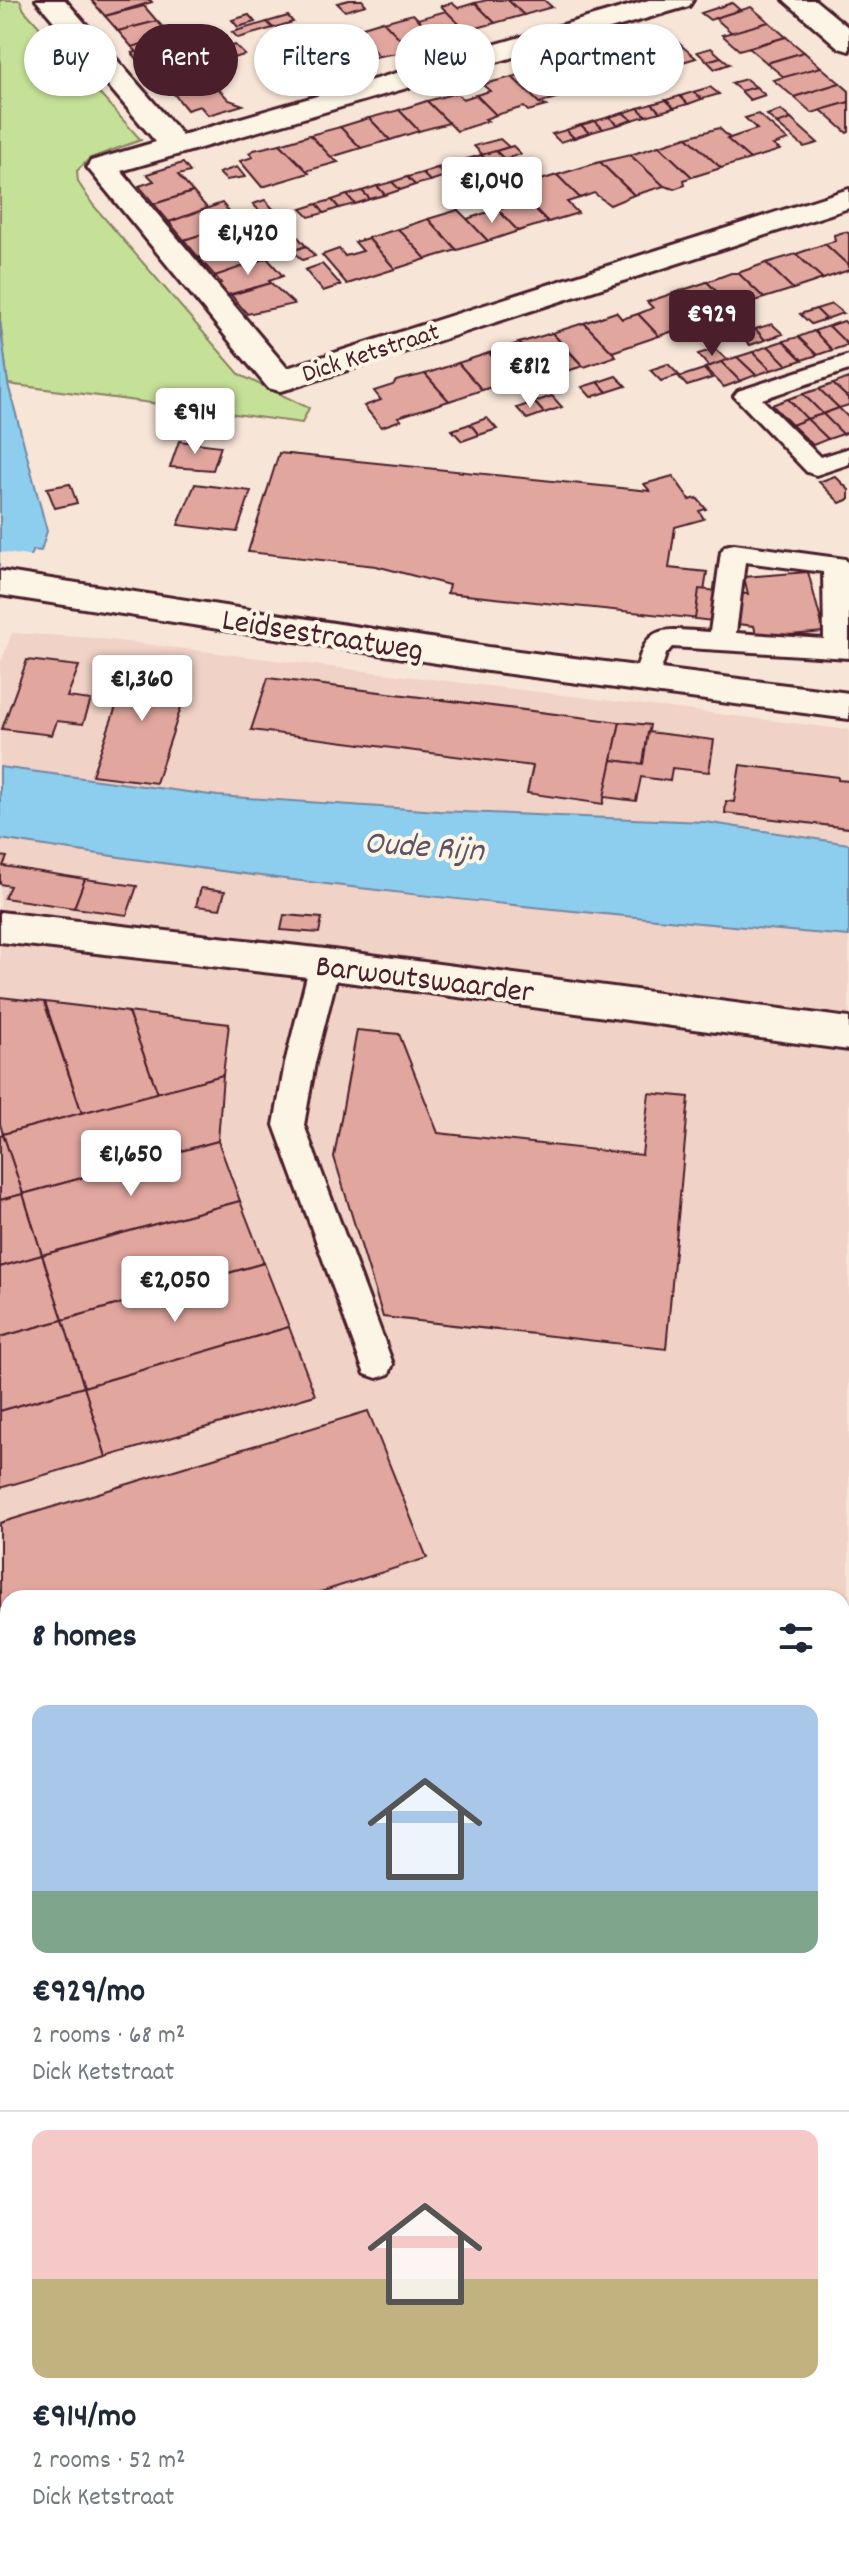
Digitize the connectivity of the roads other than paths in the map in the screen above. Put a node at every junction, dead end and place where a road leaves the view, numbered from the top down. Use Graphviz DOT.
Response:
graph roads {
  1 [pos="50,0"];
  2 [pos="679,0"];
  3 [pos="798,0"];
  4 [pos="849,42"];
  5 [pos="175,145"];
  6 [pos="847,201"];
  7 [pos="849,362"];
  8 [pos="849,456"];
  9 [pos="16,585"];
  10 [pos="722,640"];
  11 [pos="843,648"];
  12 [pos="647,680"];
  13 [pos="849,706"];
  14 [pos="0,927"];
  15 [pos="325,964"];
  16 [pos="849,1034"];
  17 [pos="377,1364"];
  1 -- 5 [label="street"];
  2 -- 5 [label="street"];
  3 -- 4 [label="street"];
  5 -- 6 [label="street, Dick Ketstraat"];
  7 -- 8 [label="lane"];
  9 -- 12 [label="street, Leidsestraatweg"];
  10 -- 11 [label="lane"];
  10 -- 11 [label="lane"];
  10 -- 12 [label="lane"];
  12 -- 13 [label="street, Leidsestraatweg"];
  14 -- 15 [label="street, Barwoutswaarder"];
  15 -- 16 [label="street, Barwoutswaarder"];
  15 -- 17 [label="lane"];
}
